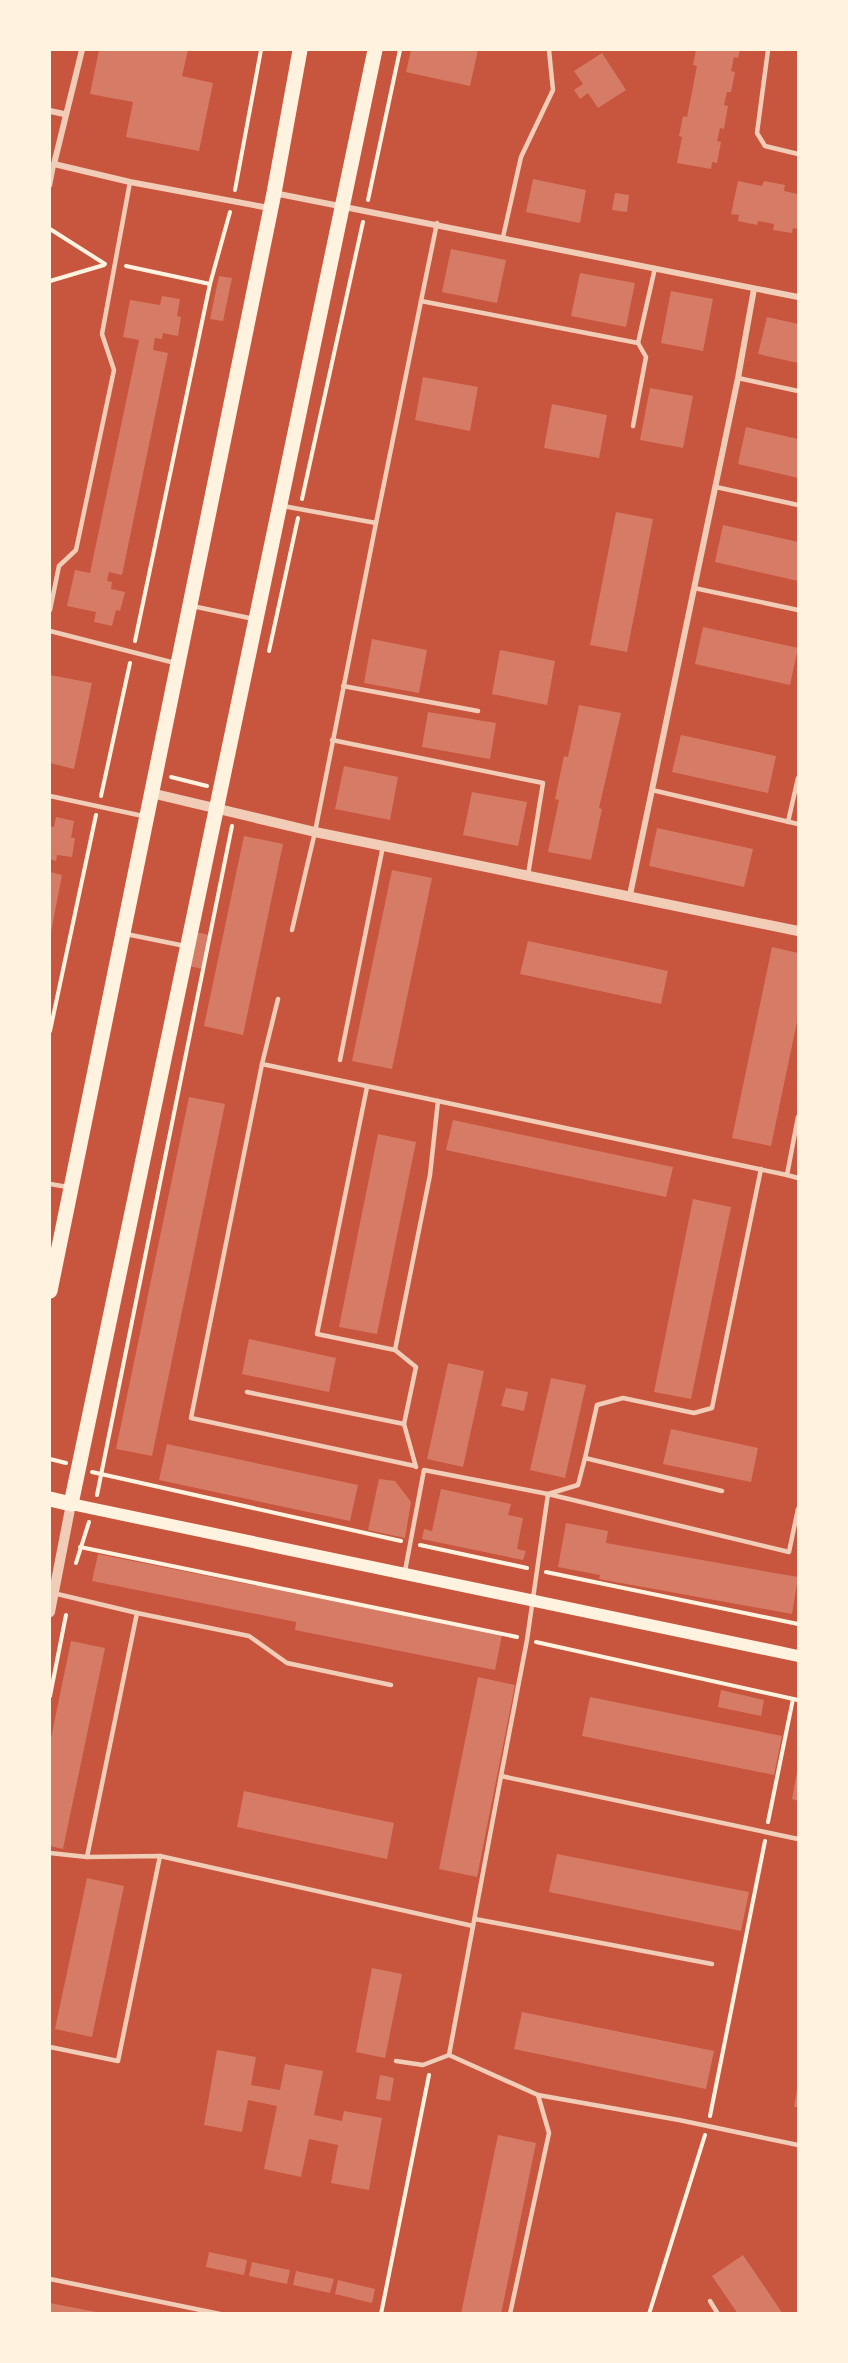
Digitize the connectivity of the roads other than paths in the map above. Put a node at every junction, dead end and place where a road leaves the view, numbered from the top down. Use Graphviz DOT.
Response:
graph roads {
  1 [pos="82,50"];
  2 [pos="300,50"];
  3 [pos="375,50"];
  4 [pos="549,50"];
  5 [pos="768,50"];
  6 [pos="50,111"];
  7 [pos="64,114"];
  8 [pos="798,154"];
  9 [pos="54,164"];
  10 [pos="130,182"];
  11 [pos="50,185"];
  12 [pos="274,193"];
  13 [pos="343,206"];
  14 [pos="270,208"];
  15 [pos="437,223"];
  16 [pos="503,237"];
  17 [pos="655,268"];
  18 [pos="754,289"];
  19 [pos="798,297"];
  20 [pos="421,301"];
  21 [pos="638,343"];
  22 [pos="738,378"];
  23 [pos="798,391"];
  24 [pos="633,426"];
  25 [pos="716,487"];
  26 [pos="798,505"];
  27 [pos="280,506"];
  28 [pos="376,523"];
  29 [pos="694,588"];
  30 [pos="189,606"];
  31 [pos="50,610"];
  32 [pos="798,610"];
  33 [pos="256,620"];
  34 [pos="50,631"];
  35 [pos="177,664"];
  36 [pos="343,686"];
  37 [pos="478,711"];
  38 [pos="332,740"];
  39 [pos="798,778"];
  40 [pos="652,790"];
  41 [pos="151,792"];
  42 [pos="50,796"];
  43 [pos="217,808"];
  44 [pos="146,817"];
  45 [pos="788,822"];
  46 [pos="798,824"];
  47 [pos="315,832"];
  48 [pos="383,846"];
  49 [pos="528,875"];
  50 [pos="630,895"];
  51 [pos="292,930"];
  52 [pos="798,931"];
  53 [pos="122,933"];
  54 [pos="188,947"];
  55 [pos="278,999"];
  56 [pos="340,1060"];
  57 [pos="262,1064"];
  58 [pos="367,1086"];
  59 [pos="438,1101"];
  60 [pos="798,1117"];
  61 [pos="761,1169"];
  62 [pos="787,1175"];
  63 [pos="798,1178"];
  64 [pos="50,1184"];
  65 [pos="71,1188"];
  66 [pos="50,1291"];
  67 [pos="395,1350"];
  68 [pos="248,1392"];
  69 [pos="404,1424"];
  70 [pos="585,1458"];
  71 [pos="415,1467"];
  72 [pos="424,1470"];
  73 [pos="723,1491"];
  74 [pos="548,1494"];
  75 [pos="50,1499"];
  76 [pos="71,1504"];
  77 [pos="798,1509"];
  78 [pos="404,1574"];
  79 [pos="53,1593"];
  80 [pos="532,1600"];
  81 [pos="50,1612"];
  82 [pos="137,1613"];
  83 [pos="798,1656"];
  84 [pos="391,1685"];
  85 [pos="501,1776"];
  86 [pos="798,1839"];
  87 [pos="50,1853"];
  88 [pos="160,1856"];
  89 [pos="87,1857"];
  90 [pos="475,1919"];
  91 [pos="473,1926"];
  92 [pos="712,1964"];
  93 [pos="50,2047"];
  94 [pos="449,2055"];
  95 [pos="396,2061"];
  96 [pos="538,2095"];
  97 [pos="798,2145"];
  98 [pos="50,2279"];
  99 [pos="710,2301"];
  100 [pos="220,2313"];
  101 [pos="510,2313"];
  102 [pos="718,2313"];
  1 -- 7 [label="street"];
  2 -- 12 [label="main road"];
  3 -- 13 [label="main road"];
  4 -- 16 [label="lane"];
  5 -- 8 [label="lane"];
  6 -- 7 [label="street"];
  7 -- 9 [label="street"];
  9 -- 10 [label="street"];
  9 -- 11 [label="lane"];
  10 -- 14 [label="street"];
  10 -- 31 [label="lane"];
  12 -- 13 [label="street"];
  12 -- 14 [label="main road"];
  13 -- 15 [label="street"];
  13 -- 27 [label="main road"];
  14 -- 30 [label="main road"];
  15 -- 16 [label="street"];
  15 -- 20 [label="lane"];
  16 -- 17 [label="street"];
  17 -- 18 [label="street"];
  17 -- 21 [label="lane"];
  18 -- 19 [label="street"];
  18 -- 22 [label="street"];
  20 -- 21 [label="lane"];
  20 -- 28 [label="lane"];
  21 -- 24 [label="lane"];
  22 -- 23 [label="lane"];
  22 -- 25 [label="street"];
  25 -- 26 [label="lane"];
  25 -- 29 [label="street"];
  27 -- 28 [label="lane"];
  27 -- 33 [label="main road"];
  28 -- 36 [label="lane"];
  29 -- 32 [label="lane"];
  29 -- 40 [label="street"];
  30 -- 33 [label="lane"];
  30 -- 35 [label="main road"];
  33 -- 43 [label="main road"];
  34 -- 35 [label="lane"];
  35 -- 41 [label="main road"];
  36 -- 37 [label="lane"];
  36 -- 38 [label="lane"];
  38 -- 47 [label="lane"];
  38 -- 49 [label="lane"];
  39 -- 45 [label="lane"];
  40 -- 45 [label="lane"];
  40 -- 50 [label="street"];
  41 -- 43 [label="street"];
  41 -- 44 [label="main road"];
  42 -- 44 [label="lane"];
  43 -- 47 [label="street"];
  43 -- 54 [label="main road"];
  44 -- 53 [label="main road"];
  45 -- 46 [label="lane"];
  47 -- 48 [label="street"];
  47 -- 51 [label="lane"];
  48 -- 49 [label="street"];
  48 -- 56 [label="lane"];
  49 -- 50 [label="street"];
  50 -- 52 [label="street"];
  53 -- 54 [label="lane"];
  53 -- 65 [label="main road"];
  54 -- 76 [label="main road"];
  55 -- 57 [label="lane"];
  57 -- 58 [label="lane"];
  57 -- 71 [label="lane"];
  58 -- 59 [label="lane"];
  58 -- 67 [label="lane"];
  59 -- 61 [label="lane"];
  59 -- 67 [label="lane"];
  60 -- 62 [label="lane"];
  61 -- 62 [label="lane"];
  61 -- 70 [label="lane"];
  62 -- 63 [label="lane"];
  64 -- 65 [label="lane"];
  65 -- 66 [label="main road"];
  67 -- 69 [label="lane"];
  68 -- 69 [label="lane"];
  69 -- 71 [label="lane"];
  70 -- 73 [label="lane"];
  70 -- 74 [label="lane"];
  71 -- 72 [label="lane"];
  72 -- 74 [label="lane"];
  72 -- 78 [label="lane"];
  74 -- 77 [label="lane"];
  74 -- 80 [label="lane"];
  75 -- 76 [label="main road"];
  76 -- 78 [label="main road"];
  76 -- 79 [label="street"];
  78 -- 80 [label="main road"];
  79 -- 81 [label="street"];
  79 -- 82 [label="lane"];
  80 -- 83 [label="main road"];
  80 -- 85 [label="lane"];
  82 -- 84 [label="lane"];
  82 -- 89 [label="lane"];
  85 -- 86 [label="lane"];
  85 -- 90 [label="lane"];
  87 -- 89 [label="lane"];
  88 -- 89 [label="lane"];
  88 -- 91 [label="lane"];
  88 -- 93 [label="lane"];
  90 -- 91 [label="lane"];
  90 -- 92 [label="lane"];
  91 -- 94 [label="lane"];
  94 -- 95 [label="lane"];
  94 -- 96 [label="lane"];
  96 -- 97 [label="lane"];
  96 -- 101 [label="lane"];
  98 -- 100 [label="lane"];
  99 -- 102 [label="lane"];
}
